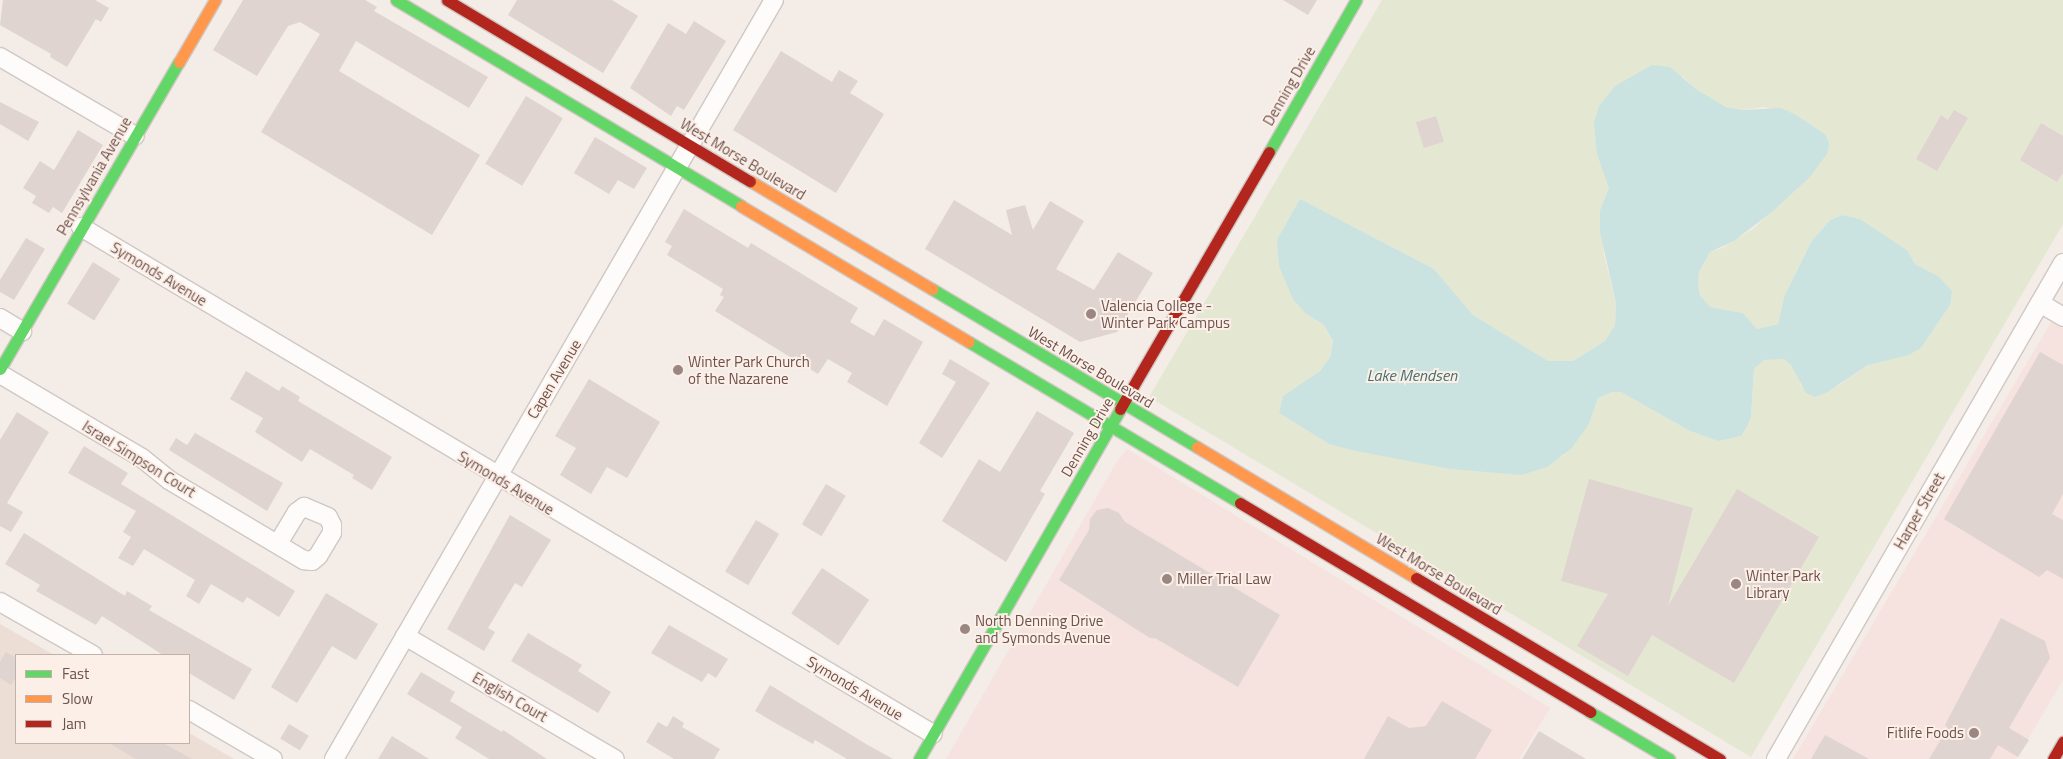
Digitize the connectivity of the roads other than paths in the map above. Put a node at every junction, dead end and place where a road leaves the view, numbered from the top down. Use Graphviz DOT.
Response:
graph roads {
  1 [pos="215,0"];
  2 [pos="396,0"];
  3 [pos="447,0"];
  4 [pos="774,0"];
  5 [pos="1356,0"];
  6 [pos="0,56"];
  7 [pos="134,136"];
  8 [pos="691,146"];
  9 [pos="678,169"];
  10 [pos="81,227"];
  11 [pos="2063,263"];
  12 [pos="2040,303"];
  13 [pos="2063,317"];
  14 [pos="0,318"];
  15 [pos="22,331"];
  16 [pos="0,369"];
  17 [pos="0,374"];
  18 [pos="1123,404"];
  19 [pos="1110,426"];
  20 [pos="496,477"];
  21 [pos="278,544"];
  22 [pos="1393,564"];
  23 [pos="1379,587"];
  24 [pos="0,602"];
  25 [pos="405,636"];
  26 [pos="91,654"];
  27 [pos="190,711"];
  28 [pos="933,734"];
  29 [pos="2063,742"];
  30 [pos="273,759"];
  31 [pos="334,759"];
  32 [pos="615,759"];
  33 [pos="918,759"];
  34 [pos="1669,759"];
  35 [pos="1720,759"];
  36 [pos="1776,759"];
  37 [pos="2053,759"];
  1 -- 7 [label="street, Pennsylvania Avenue"];
  2 -- 9 [label="street"];
  3 -- 8 [label="street, West Morse Boulevard"];
  4 -- 8 [label="street, Capen Avenue"];
  5 -- 18 [label="street, Denning Drive"];
  6 -- 7 [label="street"];
  7 -- 10 [label="street, Pennsylvania Avenue"];
  8 -- 9 [label="street, Capen Avenue"];
  8 -- 18 [label="street, West Morse Boulevard"];
  9 -- 19 [label="street"];
  9 -- 20 [label="street, Capen Avenue"];
  10 -- 15 [label="street, Pennsylvania Avenue"];
  10 -- 20 [label="street, Symonds Avenue"];
  11 -- 12 [label="street, Harper Street"];
  12 -- 13 [label="street"];
  12 -- 36 [label="street, Harper Street"];
  14 -- 15 [label="street"];
  15 -- 16 [label="street, Pennsylvania Avenue"];
  17 -- 21 [label="street, Israel Simpson Court"];
  18 -- 19 [label="street, Denning Drive"];
  18 -- 22 [label="street, West Morse Boulevard"];
  19 -- 23 [label="street"];
  19 -- 28 [label="street, Denning Drive"];
  20 -- 25 [label="street, Capen Avenue"];
  20 -- 28 [label="street, Symonds Avenue"];
  22 -- 23 [label="street"];
  22 -- 35 [label="street, West Morse Boulevard"];
  23 -- 34 [label="street"];
  24 -- 26 [label="street"];
  25 -- 31 [label="street, Capen Avenue"];
  25 -- 32 [label="street, English Court"];
  27 -- 30 [label="street"];
  28 -- 33 [label="street, Denning Drive"];
  29 -- 37 [label="street"];
}
